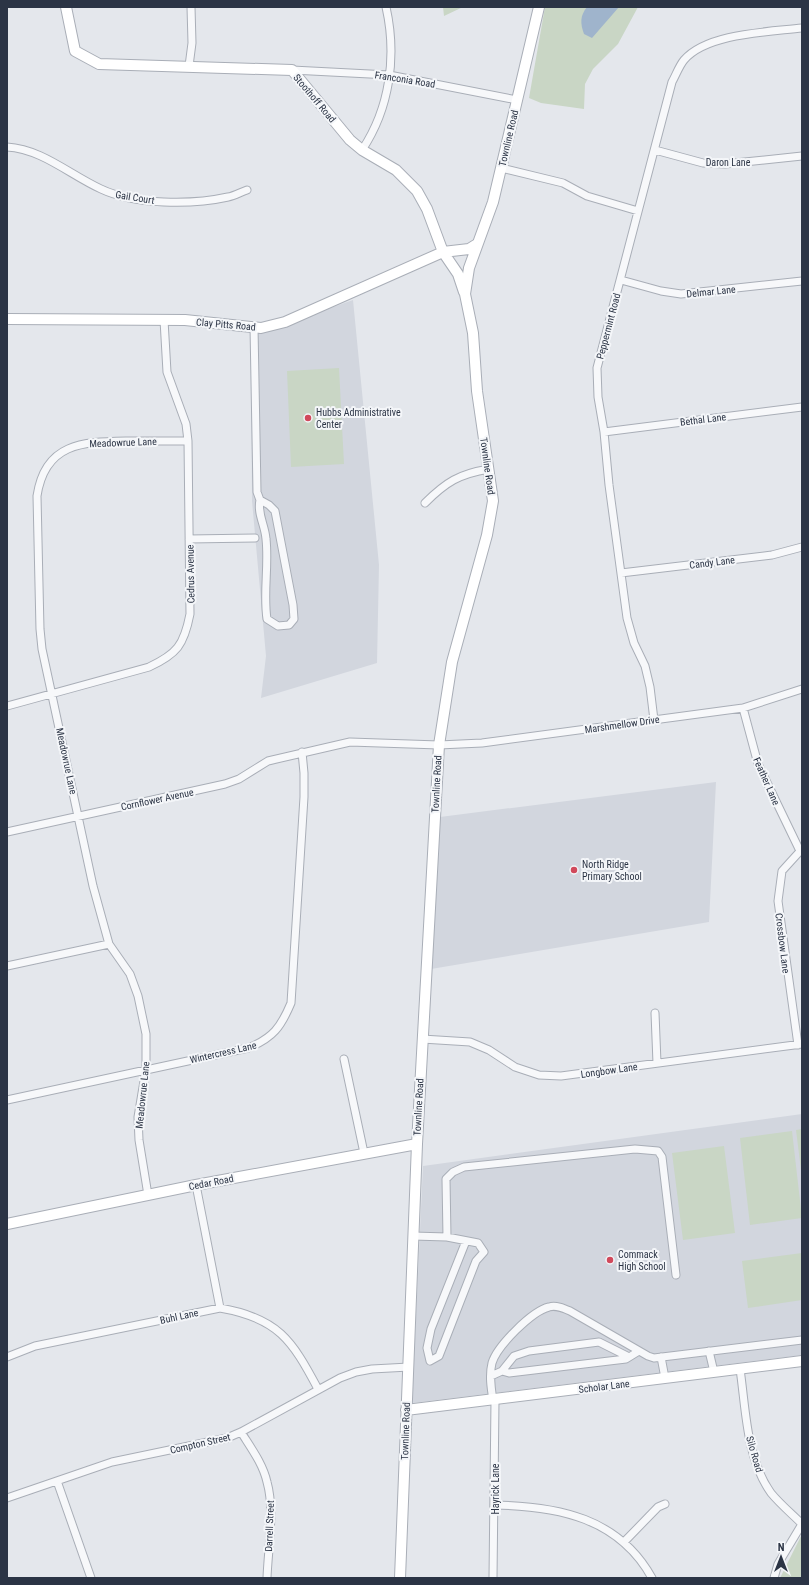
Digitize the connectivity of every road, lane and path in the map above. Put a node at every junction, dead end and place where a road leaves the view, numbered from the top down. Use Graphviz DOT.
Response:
graph roads {
  1 [pos="66,7"];
  2 [pos="191,7"];
  3 [pos="386,7"];
  4 [pos="539,7"];
  5 [pos="802,28"];
  6 [pos="189,66"];
  7 [pos="292,70"];
  8 [pos="389,75"];
  9 [pos="516,100"];
  10 [pos="7,147"];
  11 [pos="362,150"];
  12 [pos="655,150"];
  13 [pos="802,156"];
  14 [pos="501,168"];
  15 [pos="247,190"];
  16 [pos="638,211"];
  17 [pos="477,244"];
  18 [pos="443,252"];
  19 [pos="621,280"];
  20 [pos="802,281"];
  21 [pos="465,294"];
  22 [pos="7,319"];
  23 [pos="164,320"];
  24 [pos="254,327"];
  25 [pos="802,407"];
  26 [pos="604,432"];
  27 [pos="188,441"];
  28 [pos="489,470"];
  29 [pos="260,500"];
  30 [pos="425,503"];
  31 [pos="255,538"];
  32 [pos="190,539"];
  33 [pos="802,547"];
  34 [pos="621,573"];
  35 [pos="802,689"];
  36 [pos="52,694"];
  37 [pos="7,706"];
  38 [pos="743,708"];
  39 [pos="654,720"];
  40 [pos="439,745"];
  41 [pos="302,752"];
  42 [pos="78,816"];
  43 [pos="7,832"];
  44 [pos="801,850"];
  45 [pos="109,944"];
  46 [pos="7,966"];
  47 [pos="655,1014"];
  48 [pos="422,1039"];
  49 [pos="800,1044"];
  50 [pos="344,1059"];
  51 [pos="657,1063"];
  52 [pos="146,1069"];
  53 [pos="7,1100"];
  54 [pos="416,1144"];
  55 [pos="364,1153"];
  56 [pos="196,1185"];
  57 [pos="148,1195"];
  58 [pos="7,1224"];
  59 [pos="413,1236"];
  60 [pos="447,1237"];
  61 [pos="466,1241"];
  62 [pos="676,1275"];
  63 [pos="220,1308"];
  64 [pos="802,1340"];
  65 [pos="639,1351"];
  66 [pos="709,1351"];
  67 [pos="7,1356"];
  68 [pos="630,1357"];
  69 [pos="661,1357"];
  70 [pos="802,1361"];
  71 [pos="409,1367"];
  72 [pos="740,1369"];
  73 [pos="502,1371"];
  74 [pos="714,1372"];
  75 [pos="491,1376"];
  76 [pos="665,1378"];
  77 [pos="318,1389"];
  78 [pos="494,1400"];
  79 [pos="406,1410"];
  80 [pos="241,1432"];
  81 [pos="57,1481"];
  82 [pos="7,1498"];
  83 [pos="665,1504"];
  84 [pos="495,1505"];
  85 [pos="802,1524"];
  86 [pos="624,1542"];
  87 [pos="91,1578"];
  88 [pos="266,1578"];
  89 [pos="400,1578"];
  90 [pos="493,1578"];
  91 [pos="652,1578"];
  92 [pos="774,1578"];
  1 -- 6 [label="street, Stoothoff Road"];
  2 -- 6 [label="street"];
  3 -- 8 [label="street"];
  4 -- 9 [label="street, Townline Road"];
  5 -- 12 [label="street, Peppermint Road"];
  6 -- 7 [label="street, Stoothoff Road"];
  7 -- 8 [label="street, Franconia Road"];
  7 -- 11 [label="street, Stoothoff Road"];
  8 -- 9 [label="street, Franconia Road"];
  8 -- 11 [label="street"];
  9 -- 14 [label="street, Townline Road"];
  10 -- 15 [label="street, Gail Court"];
  11 -- 18 [label="street, Stoothoff Road"];
  12 -- 13 [label="street, Daron Lane"];
  12 -- 16 [label="street, Peppermint Road"];
  14 -- 16 [label="street"];
  14 -- 17 [label="street, Townline Road"];
  16 -- 19 [label="street, Peppermint Road"];
  17 -- 18 [label="street, Clay Pitts Road"];
  17 -- 21 [label="street, Townline Road"];
  18 -- 21 [label="street, Stoothoff Road"];
  18 -- 24 [label="street, Clay Pitts Road"];
  19 -- 20 [label="street, Delmar Lane"];
  19 -- 26 [label="street, Peppermint Road"];
  21 -- 28 [label="street, Townline Road"];
  22 -- 23 [label="street, Clay Pitts Road"];
  23 -- 24 [label="street, Clay Pitts Road"];
  23 -- 27 [label="street, Cedrus Avenue"];
  24 -- 29 [label="street"];
  25 -- 26 [label="street, Bethal Lane"];
  26 -- 34 [label="street, Peppermint Road"];
  27 -- 32 [label="street, Cedrus Avenue"];
  27 -- 36 [label="street, Meadowrue Lane"];
  28 -- 30 [label="street"];
  28 -- 40 [label="street, Townline Road"];
  29 -- 29 [label="street"];
  31 -- 32 [label="street"];
  32 -- 36 [label="street, Cedrus Avenue"];
  33 -- 34 [label="street, Candy Lane"];
  34 -- 39 [label="street, Peppermint Road"];
  35 -- 38 [label="street, Marshmellow Drive"];
  36 -- 37 [label="street, Cedrus Avenue"];
  36 -- 42 [label="street, Meadowrue Lane"];
  38 -- 39 [label="street, Marshmellow Drive"];
  38 -- 44 [label="street, Feather Lane"];
  39 -- 40 [label="street, Marshmellow Drive"];
  40 -- 41 [label="street, Marshmellow Drive"];
  40 -- 48 [label="street, Townline Road"];
  41 -- 42 [label="street, Cornflower Avenue"];
  41 -- 52 [label="street, Wintercress Lane"];
  42 -- 43 [label="street, Cornflower Avenue"];
  42 -- 45 [label="street, Meadowrue Lane"];
  44 -- 49 [label="street, Crossbow Lane"];
  45 -- 46 [label="street"];
  45 -- 52 [label="street, Meadowrue Lane"];
  47 -- 51 [label="street"];
  48 -- 51 [label="street, Longbow Lane"];
  48 -- 54 [label="street, Townline Road"];
  49 -- 51 [label="street, Longbow Lane"];
  50 -- 55 [label="street"];
  52 -- 53 [label="street, Wintercress Lane"];
  52 -- 57 [label="street, Meadowrue Lane"];
  54 -- 55 [label="street, Cedar Road"];
  54 -- 59 [label="street, Townline Road"];
  55 -- 56 [label="street, Cedar Road"];
  56 -- 57 [label="street, Cedar Road"];
  56 -- 63 [label="street"];
  57 -- 58 [label="street, Cedar Road"];
  59 -- 60 [label="street"];
  59 -- 71 [label="street, Townline Road"];
  60 -- 61 [label="street"];
  60 -- 62 [label="street"];
  61 -- 61 [label="street"];
  63 -- 67 [label="street, Buhl Lane"];
  63 -- 77 [label="street, Buhl Lane"];
  64 -- 66 [label="street"];
  65 -- 68 [label="street"];
  65 -- 69 [label="street, Hayrick Lane"];
  65 -- 75 [label="street, Hayrick Lane"];
  66 -- 69 [label="street"];
  66 -- 74 [label="street"];
  68 -- 73 [label="street"];
  68 -- 73 [label="street"];
  69 -- 76 [label="street"];
  70 -- 72 [label="street, Scholar Lane"];
  71 -- 77 [label="street, Compton Street"];
  71 -- 79 [label="street, Townline Road"];
  72 -- 74 [label="street, Scholar Lane"];
  72 -- 85 [label="street, Silo Road"];
  73 -- 75 [label="street"];
  74 -- 76 [label="street, Scholar Lane"];
  75 -- 78 [label="street, Hayrick Lane"];
  76 -- 78 [label="street, Scholar Lane"];
  77 -- 80 [label="street, Compton Street"];
  78 -- 79 [label="street, Scholar Lane"];
  78 -- 84 [label="street, Hayrick Lane"];
  79 -- 89 [label="street, Townline Road"];
  80 -- 81 [label="street, Compton Street"];
  80 -- 88 [label="street, Darrell Street"];
  81 -- 82 [label="street, Compton Street"];
  81 -- 87 [label="street"];
  83 -- 86 [label="street"];
  84 -- 86 [label="street"];
  84 -- 90 [label="street, Hayrick Lane"];
  85 -- 92 [label="street"];
  86 -- 91 [label="street"];
}
